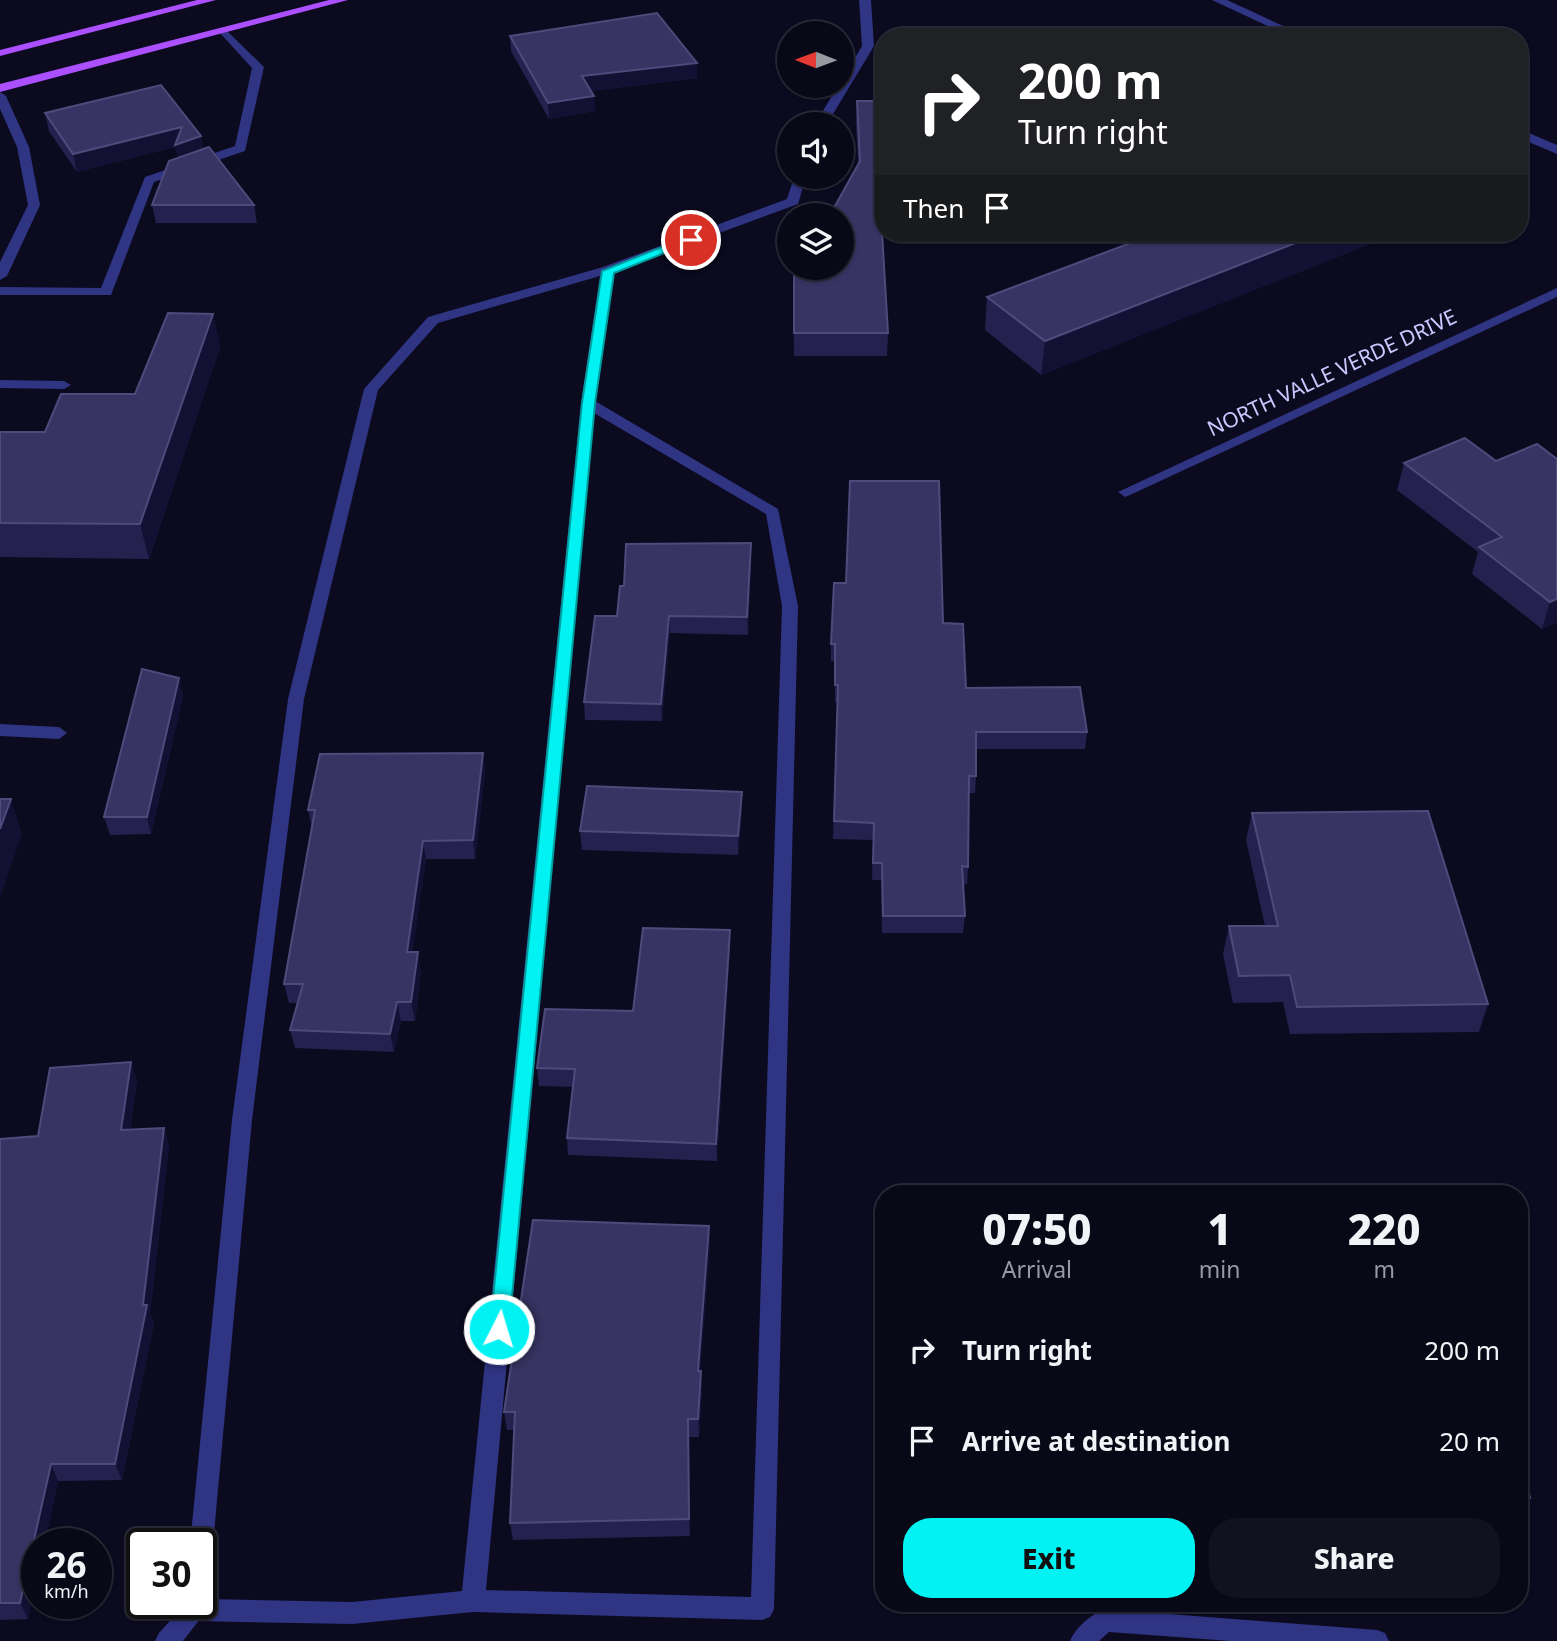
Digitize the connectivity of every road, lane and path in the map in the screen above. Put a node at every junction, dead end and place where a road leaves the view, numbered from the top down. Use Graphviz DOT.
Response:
graph roads {
  1 [pos="210,0"];
  2 [pos="342,0"];
  3 [pos="865,0"];
  4 [pos="1218,0"];
  5 [pos="1281,28"];
  6 [pos="223,31"];
  7 [pos="1,51"];
  8 [pos="0,88"];
  9 [pos="0,96"];
  10 [pos="828,112"];
  11 [pos="1528,137"];
  12 [pos="1557,150"];
  13 [pos="796,189"];
  14 [pos="608,271"];
  15 [pos="0,276"];
  16 [pos="0,291"];
  17 [pos="1557,292"];
  18 [pos="0,384"];
  19 [pos="64,385"];
  20 [pos="589,403"];
  21 [pos="1125,492"];
  22 [pos="0,730"];
  23 [pos="59,733"];
  24 [pos="203,1528"];
  25 [pos="473,1601"];
  26 [pos="217,1607"];
  27 [pos="185,1619"];
  28 [pos="167,1641"];
  29 [pos="1082,1641"];
  30 [pos="1377,1641"];
  1 -- 7 [label="main road"];
  2 -- 6 [label="main road"];
  3 -- 10 [label="street"];
  4 -- 5 [label="street"];
  6 -- 8 [label="main road"];
  6 -- 16 [label="street"];
  9 -- 15 [label="street"];
  11 -- 12 [label="street"];
  13 -- 14 [label="street"];
  14 -- 20 [label="street"];
  14 -- 24 [label="street"];
  17 -- 21 [label="street, NORTH VALLE VERDE DRIVE"];
  18 -- 19 [label="street"];
  20 -- 25 [label="street"];
  20 -- 25 [label="street"];
  22 -- 23 [label="street"];
  25 -- 26 [label="street"];
  27 -- 28 [label="street"];
  29 -- 30 [label="street"];
}
